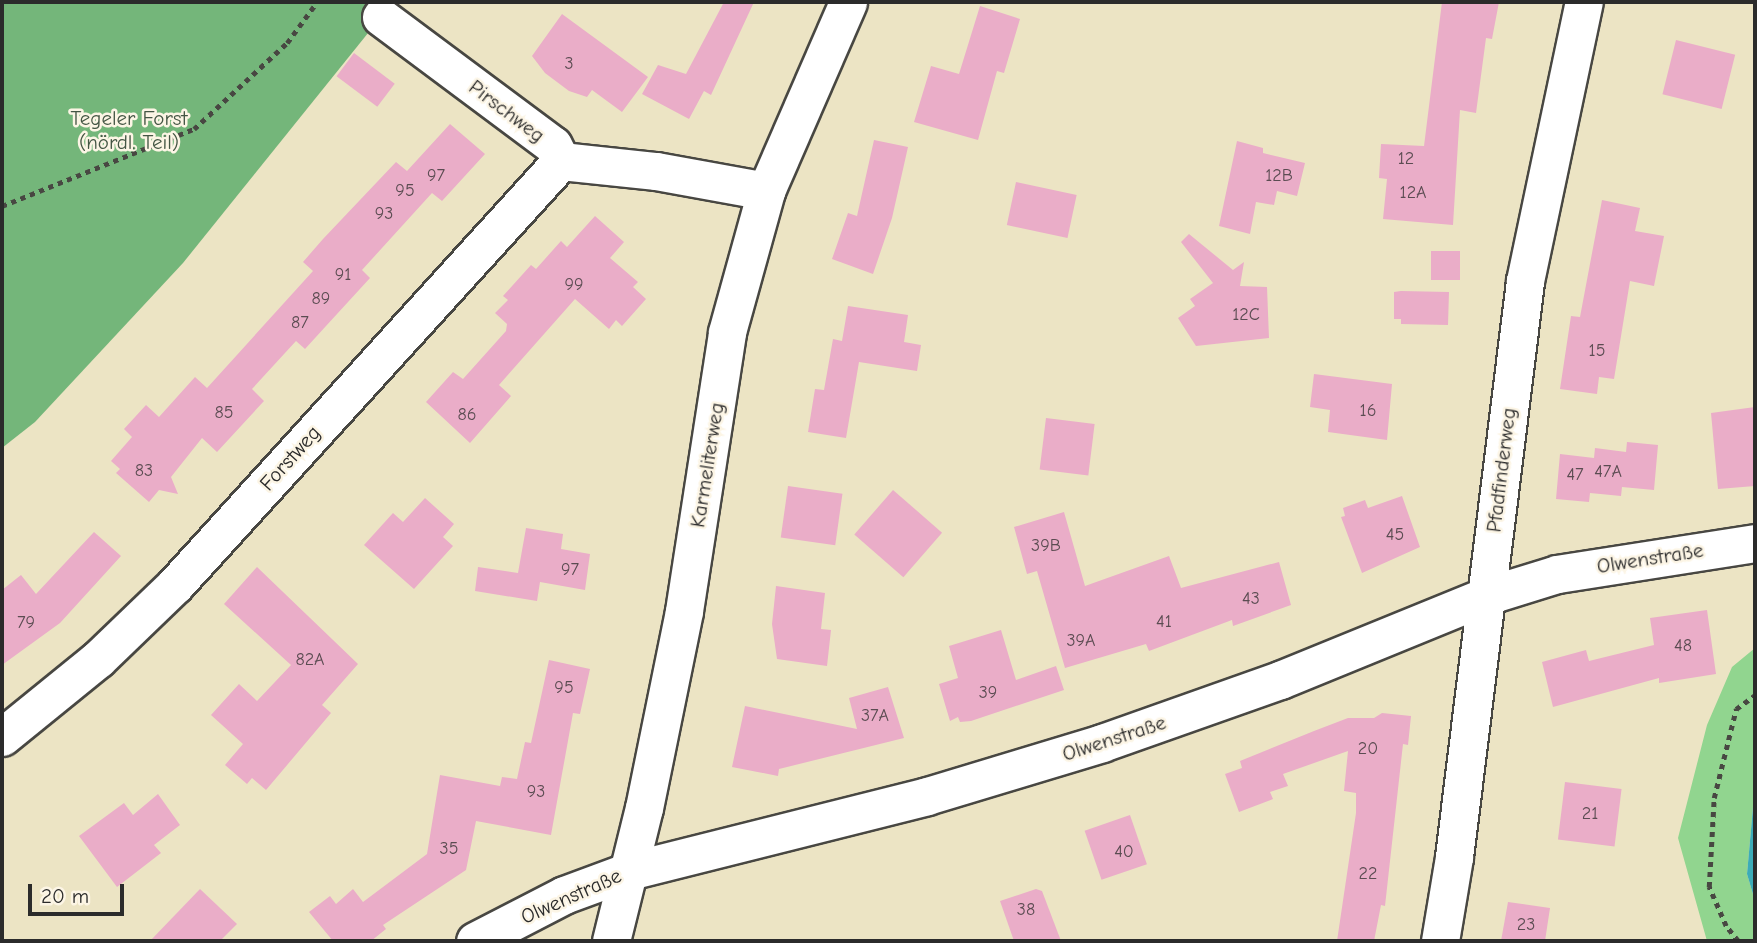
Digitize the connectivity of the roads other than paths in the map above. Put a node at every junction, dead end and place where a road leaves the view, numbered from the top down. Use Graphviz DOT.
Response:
graph roads {
  1 [pos="848,2"];
  2 [pos="1584,2"];
  3 [pos="381,17"];
  4 [pos="561,161"];
  5 [pos="766,191"];
  6 [pos="1755,543"];
  7 [pos="1486,596"];
  8 [pos="2,737"];
  9 [pos="629,871"];
  10 [pos="475,941"];
  11 [pos="611,941"];
  12 [pos="1440,941"];
  1 -- 5 [label="street, Karmeliterweg"];
  2 -- 7 [label="street, Pfadfinderweg"];
  3 -- 4 [label="street, Pirschweg"];
  4 -- 5 [label="street, Pirschweg"];
  4 -- 8 [label="street, Forstweg"];
  5 -- 9 [label="street, Karmeliterweg"];
  6 -- 7 [label="street, Olwenstraße"];
  7 -- 9 [label="street, Olwenstraße"];
  7 -- 12 [label="street, Pfadfinderweg"];
  9 -- 10 [label="street, Olwenstraße"];
  9 -- 11 [label="street, Karmeliterweg"];
}
